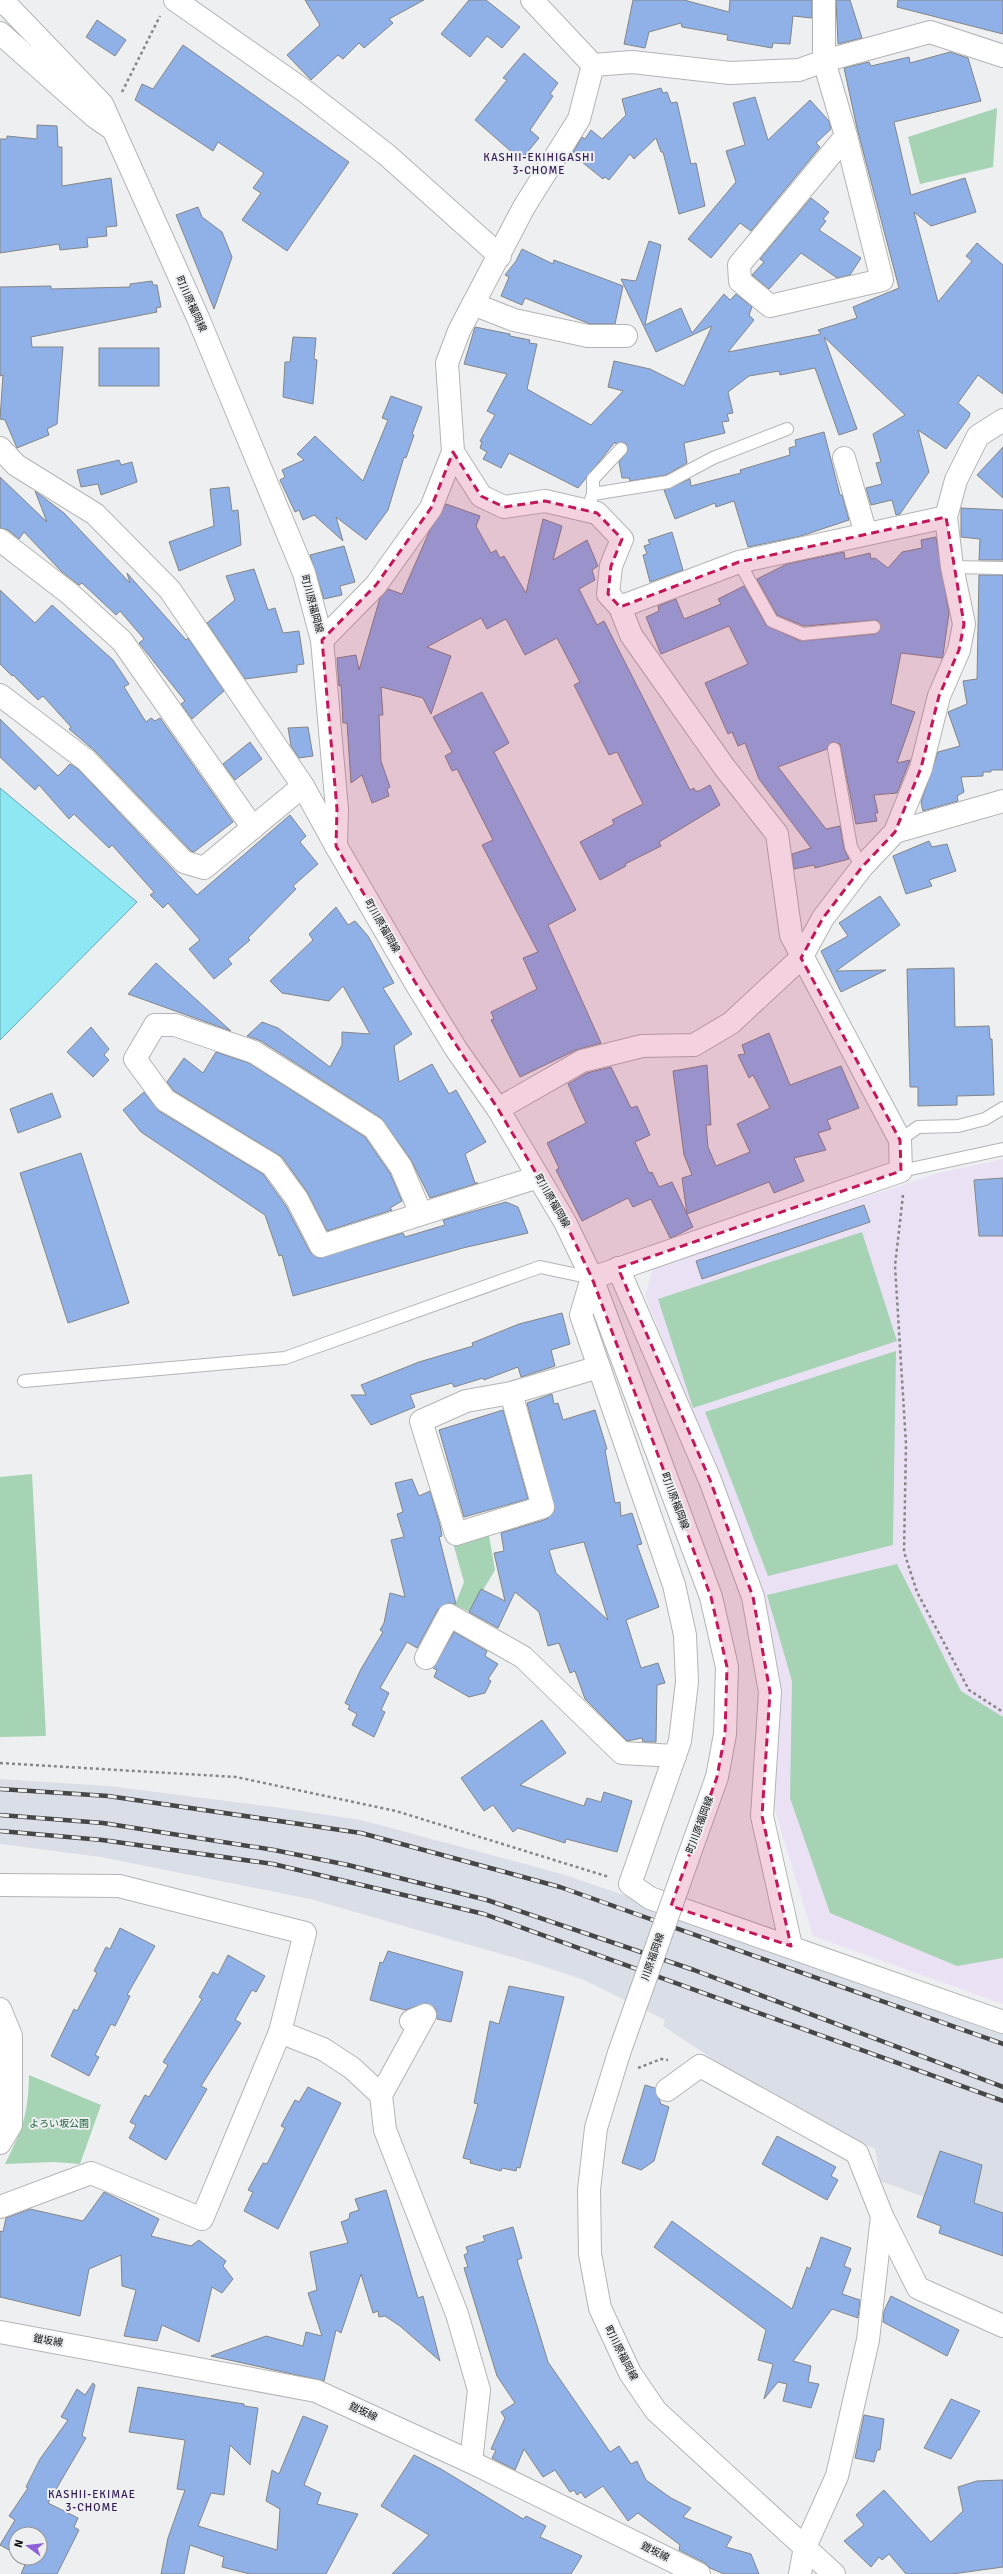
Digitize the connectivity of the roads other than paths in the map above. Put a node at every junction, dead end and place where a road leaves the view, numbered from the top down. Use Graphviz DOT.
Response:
graph roads {
  1 [pos="2,0"];
  2 [pos="532,0"];
  3 [pos="824,0"];
  4 [pos="176,1"];
  5 [pos="0,33"];
  6 [pos="1003,56"];
  7 [pos="824,61"];
  8 [pos="593,65"];
  9 [pos="114,130"];
  10 [pos="846,136"];
  11 [pos="500,256"];
  12 [pos="473,304"];
  13 [pos="626,336"];
  14 [pos="1003,420"];
  15 [pos="787,429"];
  16 [pos="0,448"];
  17 [pos="621,448"];
  18 [pos="453,452"];
  19 [pos="844,458"];
  20 [pos="590,502"];
  21 [pos="946,517"];
  22 [pos="866,534"];
  23 [pos="0,540"];
  24 [pos="739,562"];
  25 [pos="952,567"];
  26 [pos="1003,568"];
  27 [pos="620,608"];
  28 [pos="874,627"];
  29 [pos="322,640"];
  30 [pos="0,695"];
  31 [pos="834,749"];
  32 [pos="303,786"];
  33 [pos="1003,801"];
  34 [pos="253,828"];
  35 [pos="894,832"];
  36 [pos="336,846"];
  37 [pos="862,868"];
  38 [pos="801,958"];
  39 [pos="1003,1108"];
  40 [pos="498,1109"];
  41 [pos="900,1140"];
  42 [pos="1003,1149"];
  43 [pos="901,1171"];
  44 [pos="538,1176"];
  45 [pos="422,1214"];
  46 [pos="618,1268"];
  47 [pos="592,1278"];
  48 [pos="599,1367"];
  49 [pos="24,1381"];
  50 [pos="511,1393"];
  51 [pos="426,1658"];
  52 [pos="675,1756"];
  53 [pos="687,1861"];
  54 [pos="0,1885"];
  55 [pos="791,1946"];
  56 [pos="0,2009"];
  57 [pos="411,2021"];
  58 [pos="1003,2022"];
  59 [pos="280,2032"];
  60 [pos="619,2052"];
  61 [pos="667,2090"];
  62 [pos="381,2095"];
  63 [pos="0,2144"];
  64 [pos="0,2207"];
  65 [pos="882,2216"];
  66 [pos="1003,2326"];
  67 [pos="0,2332"];
  68 [pos="471,2462"];
  69 [pos="805,2547"];
  70 [pos="699,2574"];
  71 [pos="800,2574"];
  72 [pos="834,2574"];
  1 -- 9 [label="street, 町川原福岡線"];
  2 -- 8 [label="street"];
  3 -- 7 [label="street"];
  4 -- 11 [label="street"];
  5 -- 9 [label="street"];
  6 -- 7 [label="street"];
  7 -- 8 [label="street"];
  7 -- 10 [label="street"];
  8 -- 11 [label="street"];
  9 -- 29 [label="street, 町川原福岡線"];
  10 -- 10 [label="street"];
  11 -- 12 [label="street"];
  12 -- 13 [label="street"];
  12 -- 18 [label="street"];
  14 -- 21 [label="street"];
  15 -- 20 [label="lane"];
  16 -- 32 [label="street"];
  17 -- 20 [label="lane"];
  18 -- 20 [label="street"];
  18 -- 29 [label="street"];
  19 -- 22 [label="street"];
  20 -- 27 [label="street"];
  21 -- 22 [label="street"];
  21 -- 25 [label="street"];
  22 -- 24 [label="street"];
  23 -- 34 [label="street"];
  24 -- 27 [label="street"];
  24 -- 28 [label="lane"];
  25 -- 26 [label="lane"];
  25 -- 35 [label="street"];
  27 -- 38 [label="street"];
  29 -- 36 [label="street, 町川原福岡線"];
  30 -- 34 [label="street"];
  31 -- 37 [label="lane"];
  32 -- 34 [label="street"];
  32 -- 36 [label="street"];
  33 -- 35 [label="street"];
  35 -- 37 [label="street"];
  36 -- 40 [label="street, 町川原福岡線"];
  37 -- 38 [label="street"];
  38 -- 40 [label="street"];
  38 -- 41 [label="street"];
  39 -- 41 [label="lane"];
  40 -- 44 [label="street, 町川原福岡線"];
  41 -- 43 [label="street"];
  42 -- 43 [label="lane"];
  43 -- 46 [label="street"];
  44 -- 45 [label="street"];
  44 -- 47 [label="street, 町川原福岡線"];
  45 -- 45 [label="street"];
  46 -- 47 [label="street"];
  46 -- 55 [label="street"];
  47 -- 48 [label="street"];
  47 -- 49 [label="lane"];
  47 -- 53 [label="street, 町川原福岡線"];
  48 -- 50 [label="street"];
  48 -- 52 [label="street"];
  50 -- 50 [label="street"];
  51 -- 52 [label="street"];
  52 -- 55 [label="street"];
  53 -- 60 [label="street, 川原福岡線, bridge"];
  54 -- 59 [label="street"];
  55 -- 58 [label="street"];
  56 -- 63 [label="street"];
  57 -- 62 [label="street"];
  59 -- 62 [label="street"];
  59 -- 64 [label="street"];
  60 -- 69 [label="street, 町川原福岡線"];
  61 -- 65 [label="street"];
  62 -- 68 [label="street"];
  65 -- 66 [label="street"];
  65 -- 69 [label="street"];
  67 -- 68 [label="street, 鎧坂線"];
  68 -- 70 [label="street, 鎧坂線"];
  69 -- 71 [label="street"];
  69 -- 72 [label="street, 町川原福岡線"];
}
